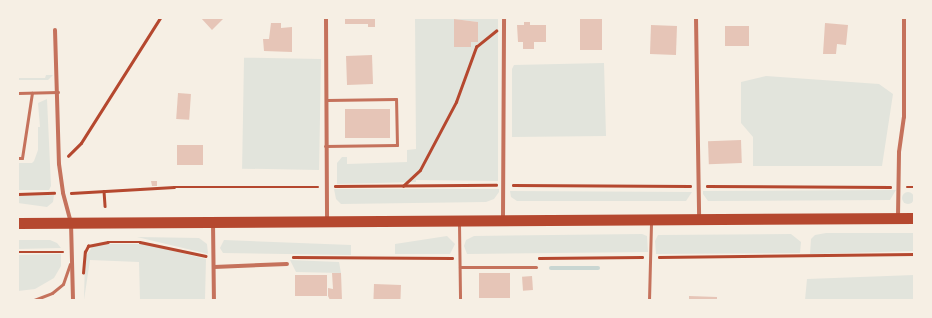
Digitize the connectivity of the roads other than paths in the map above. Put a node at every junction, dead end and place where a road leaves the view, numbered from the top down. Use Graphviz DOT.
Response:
graph roads {
  1 [pos="326,18"];
  2 [pos="504,18"];
  3 [pos="696,18"];
  4 [pos="904,18"];
  5 [pos="55,30"];
  6 [pos="58,92"];
  7 [pos="18,93"];
  8 [pos="32,93"];
  9 [pos="326,100"];
  10 [pos="325,146"];
  11 [pos="18,158"];
  12 [pos="898,218"];
  13 [pos="914,218"];
  14 [pos="651,220"];
  15 [pos="700,220"];
  16 [pos="459,221"];
  17 [pos="503,221"];
  18 [pos="213,222"];
  19 [pos="327,222"];
  20 [pos="71,223"];
  21 [pos="18,224"];
  22 [pos="72,252"];
  23 [pos="287,264"];
  24 [pos="214,267"];
  25 [pos="460,267"];
  26 [pos="536,267"];
  27 [pos="34,300"];
  28 [pos="73,300"];
  29 [pos="214,300"];
  30 [pos="460,300"];
  31 [pos="650,300"];
  1 -- 9 [label="street"];
  2 -- 17 [label="street"];
  3 -- 15 [label="street"];
  4 -- 12 [label="street"];
  5 -- 6 [label="street"];
  6 -- 8 [label="lane"];
  6 -- 20 [label="street"];
  7 -- 8 [label="lane"];
  8 -- 11 [label="lane"];
  9 -- 10 [label="street"];
  9 -- 10 [label="lane"];
  10 -- 19 [label="street"];
  12 -- 13 [label="highway"];
  12 -- 15 [label="highway"];
  14 -- 15 [label="highway"];
  14 -- 17 [label="highway"];
  14 -- 31 [label="lane"];
  16 -- 17 [label="highway"];
  16 -- 19 [label="highway"];
  16 -- 25 [label="lane"];
  18 -- 19 [label="highway"];
  18 -- 20 [label="highway"];
  18 -- 24 [label="street"];
  20 -- 21 [label="highway"];
  20 -- 22 [label="street"];
  22 -- 27 [label="lane"];
  22 -- 28 [label="street"];
  23 -- 24 [label="street"];
  24 -- 29 [label="street"];
  25 -- 26 [label="lane"];
  25 -- 30 [label="lane"];
}
